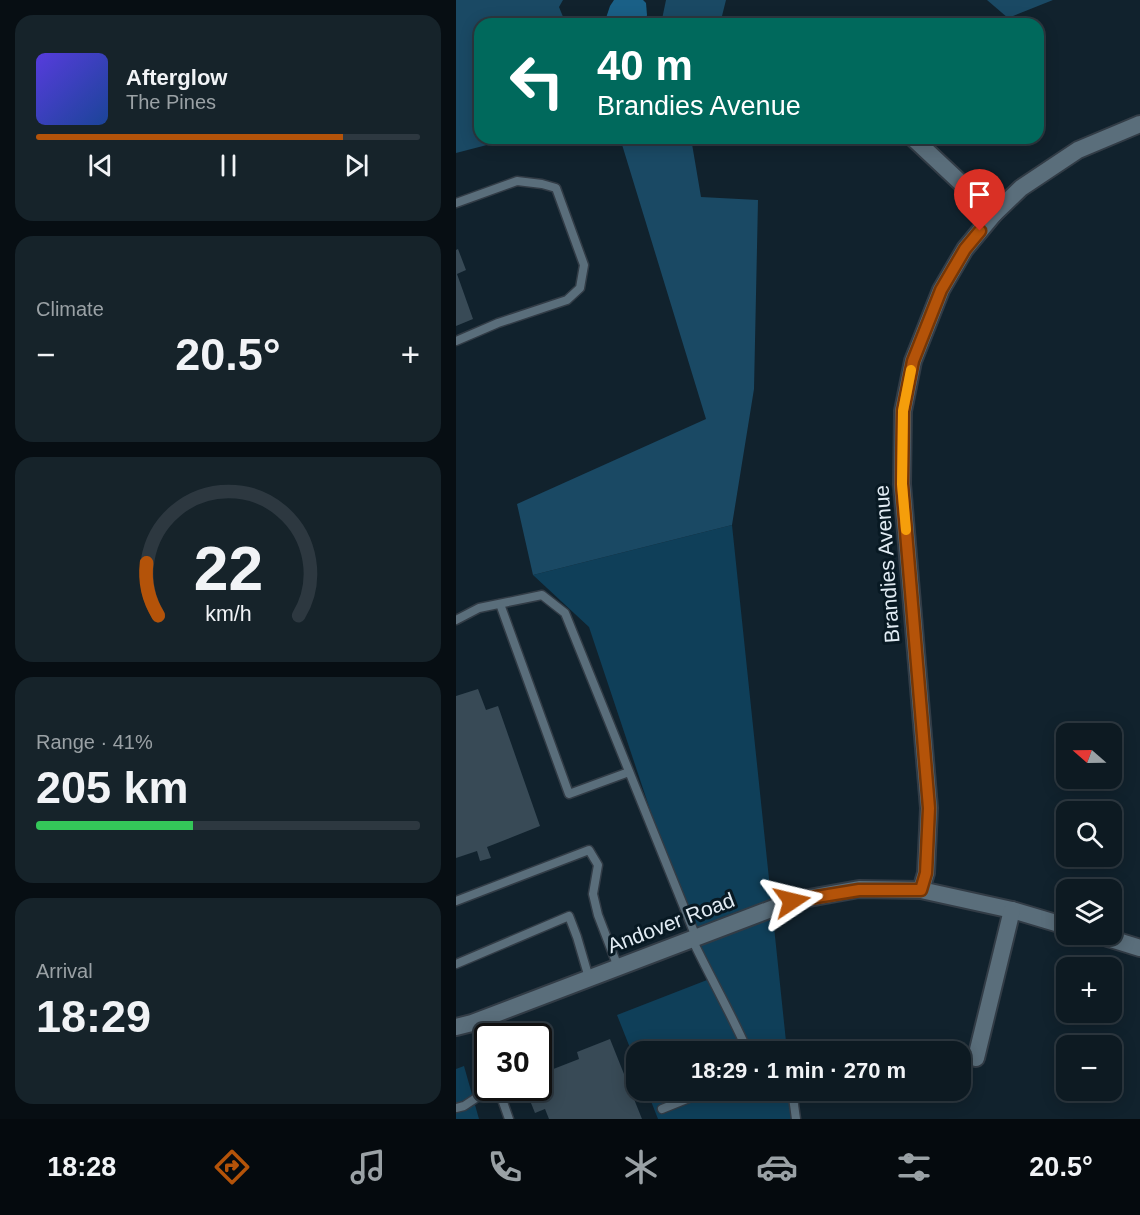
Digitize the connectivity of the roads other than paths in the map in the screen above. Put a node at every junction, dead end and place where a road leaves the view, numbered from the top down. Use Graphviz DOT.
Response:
graph roads {
  1 [pos="1140,124"];
  2 [pos="919,144"];
  3 [pos="456,204"];
  4 [pos="994,214"];
  5 [pos="456,341"];
  6 [pos="500,604"];
  7 [pos="456,620"];
  8 [pos="629,772"];
  9 [pos="921,890"];
  10 [pos="456,901"];
  11 [pos="1012,910"];
  12 [pos="1056,923"];
  13 [pos="694,938"];
  14 [pos="1122,942"];
  15 [pos="1140,948"];
  16 [pos="456,964"];
  17 [pos="618,967"];
  18 [pos="589,978"];
  19 [pos="467,1025"];
  20 [pos="744,1041"];
  21 [pos="976,1059"];
  22 [pos="474,1099"];
  23 [pos="503,1101"];
  24 [pos="682,1101"];
  25 [pos="794,1101"];
  26 [pos="456,1108"];
  27 [pos="662,1109"];
  28 [pos="509,1119"];
  29 [pos="796,1119"];
  1 -- 4 [label="street, Brandies Avenue"];
  2 -- 4 [label="street"];
  3 -- 5 [label="lane"];
  4 -- 9 [label="street, Brandies Avenue"];
  6 -- 7 [label="lane"];
  6 -- 8 [label="lane"];
  6 -- 8 [label="lane"];
  8 -- 13 [label="lane"];
  9 -- 11 [label="street, Andover Road"];
  9 -- 13 [label="street, Andover Road"];
  10 -- 17 [label="lane"];
  11 -- 12 [label="street, Andover Road"];
  11 -- 21 [label="street"];
  13 -- 17 [label="street, Andover Road"];
  13 -- 20 [label="lane"];
  14 -- 15 [label="street"];
  16 -- 18 [label="lane"];
  17 -- 18 [label="street, Andover Road"];
  18 -- 19 [label="street, Andover Road"];
  22 -- 26 [label="lane"];
  23 -- 28 [label="lane"];
  24 -- 27 [label="lane"];
  25 -- 29 [label="lane"];
}
